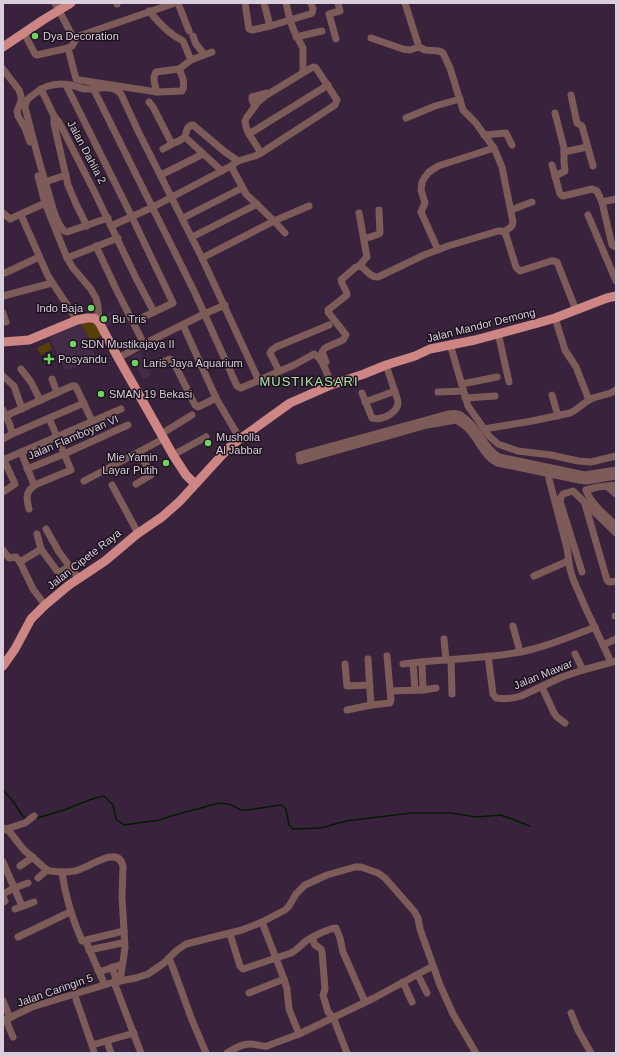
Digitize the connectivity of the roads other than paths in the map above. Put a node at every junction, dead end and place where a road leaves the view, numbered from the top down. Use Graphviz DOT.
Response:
graph roads {
  1 [pos="71,3"];
  2 [pos="177,3"];
  3 [pos="245,3"];
  4 [pos="264,3"];
  5 [pos="286,3"];
  6 [pos="311,3"];
  7 [pos="338,3"];
  8 [pos="407,4"];
  9 [pos="57,7"];
  10 [pos="149,11"];
  11 [pos="290,20"];
  12 [pos="270,26"];
  13 [pos="322,31"];
  14 [pos="24,33"];
  15 [pos="296,37"];
  16 [pos="371,38"];
  17 [pos="74,39"];
  18 [pos="336,40"];
  19 [pos="3,47"];
  20 [pos="419,47"];
  21 [pos="68,48"];
  22 [pos="212,52"];
  23 [pos="204,54"];
  24 [pos="191,60"];
  25 [pos="3,68"];
  26 [pos="179,68"];
  27 [pos="303,72"];
  28 [pos="66,84"];
  29 [pos="328,85"];
  30 [pos="93,88"];
  31 [pos="41,89"];
  32 [pos="157,92"];
  33 [pos="571,95"];
  34 [pos="460,99"];
  35 [pos="149,102"];
  36 [pos="555,113"];
  37 [pos="54,116"];
  38 [pos="406,118"];
  39 [pos="249,134"];
  40 [pos="484,135"];
  41 [pos="185,137"];
  42 [pos="174,143"];
  43 [pos="512,145"];
  44 [pos="587,147"];
  45 [pos="494,148"];
  46 [pos="163,149"];
  47 [pos="564,152"];
  48 [pos="261,153"];
  49 [pos="203,154"];
  50 [pos="238,161"];
  51 [pos="552,165"];
  52 [pos="231,166"];
  53 [pos="593,166"];
  54 [pos="222,171"];
  55 [pos="66,175"];
  56 [pos="161,175"];
  57 [pos="555,176"];
  58 [pos="45,182"];
  59 [pos="242,188"];
  60 [pos="172,197"];
  61 [pos="616,199"];
  62 [pos="532,202"];
  63 [pos="602,202"];
  64 [pos="45,203"];
  65 [pos="257,204"];
  66 [pos="309,206"];
  67 [pos="153,207"];
  68 [pos="379,210"];
  69 [pos="510,210"];
  70 [pos="3,213"];
  71 [pos="359,213"];
  72 [pos="21,214"];
  73 [pos="588,215"];
  74 [pos="132,217"];
  75 [pos="108,218"];
  76 [pos="183,218"];
  77 [pos="274,221"];
  78 [pos="87,226"];
  79 [pos="112,226"];
  80 [pos="504,232"];
  81 [pos="285,233"];
  82 [pos="192,237"];
  83 [pos="118,238"];
  84 [pos="364,239"];
  85 [pos="96,246"];
  86 [pos="616,247"];
  87 [pos="438,250"];
  88 [pos="39,257"];
  89 [pos="67,258"];
  90 [pos="202,258"];
  91 [pos="359,266"];
  92 [pos="3,273"];
  93 [pos="616,281"];
  94 [pos="52,283"];
  95 [pos="3,296"];
  96 [pos="616,296"];
  97 [pos="225,305"];
  98 [pos="576,310"];
  99 [pos="154,312"];
  100 [pos="3,313"];
  101 [pos="204,314"];
  102 [pos="555,318"];
  103 [pos="77,320"];
  104 [pos="6,322"];
  105 [pos="99,322"];
  106 [pos="133,322"];
  107 [pos="183,325"];
  108 [pos="329,325"];
  109 [pos="498,333"];
  110 [pos="3,342"];
  111 [pos="144,344"];
  112 [pos="450,344"];
  113 [pos="118,358"];
  114 [pos="156,365"];
  115 [pos="386,365"];
  116 [pos="20,369"];
  117 [pos="279,371"];
  118 [pos="3,376"];
  119 [pos="497,377"];
  120 [pos="52,379"];
  121 [pos="259,380"];
  122 [pos="509,382"];
  123 [pos="333,384"];
  124 [pos="616,390"];
  125 [pos="396,391"];
  126 [pos="463,391"];
  127 [pos="438,392"];
  128 [pos="57,393"];
  129 [pos="362,393"];
  130 [pos="552,395"];
  131 [pos="495,396"];
  132 [pos="216,398"];
  133 [pos="40,400"];
  134 [pos="589,400"];
  135 [pos="365,402"];
  136 [pos="84,403"];
  137 [pos="22,409"];
  138 [pos="121,409"];
  139 [pos="4,414"];
  140 [pos="192,415"];
  141 [pos="558,416"];
  142 [pos="49,418"];
  143 [pos="92,421"];
  144 [pos="426,423"];
  145 [pos="128,425"];
  146 [pos="484,429"];
  147 [pos="12,434"];
  148 [pos="57,436"];
  149 [pos="162,436"];
  150 [pos="206,437"];
  151 [pos="3,439"];
  152 [pos="240,439"];
  153 [pos="20,452"];
  154 [pos="138,452"];
  155 [pos="64,454"];
  156 [pos="173,455"];
  157 [pos="551,455"];
  158 [pos="616,456"];
  159 [pos="3,459"];
  160 [pos="28,469"];
  161 [pos="616,470"];
  162 [pos="549,471"];
  163 [pos="616,476"];
  164 [pos="84,481"];
  165 [pos="136,484"];
  166 [pos="195,484"];
  167 [pos="34,485"];
  168 [pos="112,485"];
  169 [pos="616,486"];
  170 [pos="608,487"];
  171 [pos="586,490"];
  172 [pos="573,491"];
  173 [pos="3,492"];
  174 [pos="616,494"];
  175 [pos="584,502"];
  176 [pos="29,509"];
  177 [pos="616,525"];
  178 [pos="46,529"];
  179 [pos="138,533"];
  180 [pos="616,533"];
  181 [pos="37,534"];
  182 [pos="41,549"];
  183 [pos="3,550"];
  184 [pos="20,562"];
  185 [pos="568,562"];
  186 [pos="70,566"];
  187 [pos="582,572"];
  188 [pos="534,576"];
  189 [pos="78,579"];
  190 [pos="616,581"];
  191 [pos="45,604"];
  192 [pos="513,626"];
  193 [pos="595,627"];
  194 [pos="444,639"];
  195 [pos="616,639"];
  196 [pos="603,645"];
  197 [pos="520,652"];
  198 [pos="575,654"];
  199 [pos="387,656"];
  200 [pos="488,656"];
  201 [pos="368,659"];
  202 [pos="4,660"];
  203 [pos="448,660"];
  204 [pos="613,661"];
  205 [pos="422,662"];
  206 [pos="413,663"];
  207 [pos="345,664"];
  208 [pos="403,664"];
  209 [pos="583,670"];
  210 [pos="370,685"];
  211 [pos="542,687"];
  212 [pos="436,688"];
  213 [pos="415,690"];
  214 [pos="423,690"];
  215 [pos="390,691"];
  216 [pos="452,694"];
  217 [pos="372,705"];
  218 [pos="346,710"];
  219 [pos="565,723"];
  220 [pos="34,816"];
  221 [pos="4,828"];
  222 [pos="34,857"];
  223 [pos="3,862"];
  224 [pos="20,866"];
  225 [pos="48,870"];
  226 [pos="62,872"];
  227 [pos="38,878"];
  228 [pos="28,883"];
  229 [pos="14,888"];
  230 [pos="3,894"];
  231 [pos="3,897"];
  232 [pos="3,902"];
  233 [pos="34,902"];
  234 [pos="70,912"];
  235 [pos="262,922"];
  236 [pos="124,931"];
  237 [pos="230,934"];
  238 [pos="18,937"];
  239 [pos="312,938"];
  240 [pos="86,942"];
  241 [pos="122,943"];
  242 [pos="89,950"];
  243 [pos="168,958"];
  244 [pos="276,958"];
  245 [pos="120,965"];
  246 [pos="433,966"];
  247 [pos="112,967"];
  248 [pos="99,972"];
  249 [pos="418,975"];
  250 [pos="284,979"];
  251 [pos="103,981"];
  252 [pos="117,982"];
  253 [pos="403,982"];
  254 [pos="248,992"];
  255 [pos="427,993"];
  256 [pos="76,999"];
  257 [pos="3,1001"];
  258 [pos="365,1002"];
  259 [pos="412,1002"];
  260 [pos="571,1013"];
  261 [pos="333,1017"];
  262 [pos="6,1020"];
  263 [pos="134,1033"];
  264 [pos="299,1034"];
  265 [pos="13,1037"];
  266 [pos="106,1041"];
  267 [pos="92,1045"];
  268 [pos="94,1053"];
  269 [pos="111,1053"];
  270 [pos="140,1053"];
  271 [pos="206,1053"];
  272 [pos="227,1053"];
  273 [pos="348,1053"];
  274 [pos="476,1053"];
  275 [pos="591,1053"];
  1 -- 9 [label="main road"];
  2 -- 10 [label="street"];
  2 -- 23 [label="street"];
  3 -- 12 [label="street"];
  4 -- 12 [label="street"];
  5 -- 11 [label="street"];
  6 -- 11 [label="street"];
  7 -- 18 [label="street"];
  8 -- 20 [label="street"];
  9 -- 14 [label="main road"];
  9 -- 17 [label="street"];
  10 -- 17 [label="street"];
  10 -- 24 [label="street"];
  11 -- 12 [label="street"];
  11 -- 15 [label="street"];
  13 -- 15 [label="street"];
  14 -- 19 [label="main road"];
  14 -- 21 [label="street"];
  15 -- 27 [label="street"];
  16 -- 20 [label="street"];
  17 -- 21 [label="street"];
  20 -- 34 [label="street"];
  21 -- 32 [label="street"];
  22 -- 23 [label="street"];
  23 -- 24 [label="street"];
  24 -- 26 [label="street"];
  25 -- 64 [label="street"];
  26 -- 32 [label="street"];
  26 -- 32 [label="street"];
  27 -- 29 [label="street"];
  27 -- 39 [label="street"];
  28 -- 30 [label="street"];
  28 -- 31 [label="street"];
  28 -- 74 [label="street"];
  29 -- 39 [label="street"];
  29 -- 48 [label="street"];
  30 -- 56 [label="street"];
  30 -- 67 [label="street"];
  31 -- 37 [label="street, Jalan Dahlia 2"];
  31 -- 58 [label="street"];
  33 -- 44 [label="street"];
  34 -- 38 [label="street"];
  34 -- 40 [label="street"];
  35 -- 42 [label="street"];
  36 -- 47 [label="street"];
  37 -- 55 [label="street"];
  37 -- 75 [label="street, Jalan Dahlia 2"];
  39 -- 48 [label="street"];
  40 -- 43 [label="street"];
  40 -- 45 [label="street"];
  41 -- 42 [label="street"];
  41 -- 49 [label="street"];
  41 -- 50 [label="street"];
  42 -- 46 [label="street"];
  44 -- 47 [label="street"];
  44 -- 53 [label="street"];
  45 -- 69 [label="street"];
  45 -- 87 [label="street"];
  47 -- 57 [label="street"];
  48 -- 50 [label="street"];
  49 -- 54 [label="street"];
  49 -- 56 [label="street"];
  50 -- 52 [label="street"];
  51 -- 57 [label="street"];
  52 -- 54 [label="street"];
  52 -- 59 [label="street"];
  54 -- 60 [label="street"];
  55 -- 58 [label="street"];
  55 -- 78 [label="street"];
  56 -- 60 [label="street"];
  57 -- 63 [label="street"];
  58 -- 78 [label="street"];
  59 -- 65 [label="street"];
  59 -- 76 [label="street"];
  60 -- 67 [label="street"];
  60 -- 76 [label="street"];
  61 -- 63 [label="street"];
  62 -- 69 [label="street"];
  63 -- 86 [label="street"];
  64 -- 72 [label="street"];
  64 -- 89 [label="street"];
  65 -- 77 [label="street"];
  65 -- 82 [label="street"];
  66 -- 77 [label="street"];
  67 -- 74 [label="street"];
  67 -- 101 [label="street"];
  68 -- 84 [label="street"];
  69 -- 80 [label="street"];
  70 -- 72 [label="street"];
  71 -- 84 [label="street"];
  72 -- 88 [label="street"];
  73 -- 93 [label="street"];
  74 -- 79 [label="street"];
  74 -- 99 [label="street"];
  75 -- 78 [label="street"];
  75 -- 79 [label="street, Jalan Dahlia 2"];
  76 -- 82 [label="street"];
  77 -- 81 [label="street"];
  77 -- 90 [label="street"];
  79 -- 83 [label="street, Jalan Dahlia 2"];
  80 -- 87 [label="street"];
  80 -- 98 [label="street"];
  82 -- 90 [label="street"];
  83 -- 85 [label="street"];
  83 -- 99 [label="street, Jalan Dahlia 2"];
  84 -- 91 [label="street"];
  85 -- 89 [label="street"];
  85 -- 106 [label="street"];
  87 -- 91 [label="street"];
  88 -- 92 [label="street"];
  88 -- 94 [label="street"];
  89 -- 105 [label="street"];
  90 -- 97 [label="street"];
  91 -- 123 [label="street"];
  94 -- 95 [label="street"];
  94 -- 103 [label="street"];
  96 -- 98 [label="main road, Jalan Mandor Demong"];
  97 -- 101 [label="street"];
  97 -- 121 [label="street"];
  98 -- 102 [label="main road, Jalan Mandor Demong"];
  99 -- 106 [label="street"];
  100 -- 104 [label="street"];
  101 -- 107 [label="street"];
  101 -- 121 [label="street"];
  102 -- 109 [label="main road, Jalan Mandor Demong"];
  102 -- 134 [label="street"];
  103 -- 105 [label="main road"];
  103 -- 110 [label="main road"];
  105 -- 113 [label="main road"];
  106 -- 111 [label="street"];
  107 -- 111 [label="street"];
  107 -- 132 [label="street"];
  108 -- 117 [label="street"];
  109 -- 112 [label="main road, Jalan Mandor Demong"];
  109 -- 122 [label="street"];
  111 -- 113 [label="street"];
  112 -- 115 [label="main road, Jalan Mandor Demong"];
  112 -- 126 [label="street"];
  113 -- 149 [label="main road"];
  114 -- 132 [label="street"];
  115 -- 123 [label="main road, Jalan Mandor Demong"];
  115 -- 125 [label="street"];
  116 -- 133 [label="street"];
  117 -- 121 [label="street"];
  117 -- 123 [label="street"];
  118 -- 137 [label="street"];
  119 -- 126 [label="street"];
  120 -- 128 [label="street"];
  123 -- 152 [label="main road, Jalan Mandor Demong"];
  124 -- 134 [label="street"];
  125 -- 135 [label="street"];
  125 -- 135 [label="street"];
  126 -- 127 [label="street"];
  126 -- 131 [label="street"];
  126 -- 146 [label="street"];
  128 -- 133 [label="street"];
  128 -- 136 [label="street"];
  129 -- 135 [label="street"];
  130 -- 141 [label="street"];
  132 -- 152 [label="street"];
  133 -- 137 [label="street"];
  134 -- 141 [label="street"];
  136 -- 142 [label="street"];
  136 -- 143 [label="street"];
  137 -- 139 [label="street"];
  138 -- 143 [label="street"];
  139 -- 147 [label="street"];
  140 -- 149 [label="street"];
  141 -- 146 [label="street"];
  142 -- 147 [label="street"];
  142 -- 148 [label="street"];
  143 -- 148 [label="street"];
  144 -- 144 [label="street"];
  144 -- 162 [label="street"];
  145 -- 155 [label="street, Jalan Flamboyan VI"];
  146 -- 157 [label="street"];
  147 -- 151 [label="street"];
  148 -- 153 [label="street"];
  148 -- 155 [label="street"];
  149 -- 154 [label="street"];
  149 -- 156 [label="main road"];
  150 -- 156 [label="street"];
  152 -- 166 [label="main road, Jalan Mandor Demong"];
  153 -- 159 [label="street"];
  153 -- 160 [label="street"];
  154 -- 164 [label="street"];
  154 -- 165 [label="street"];
  155 -- 160 [label="street, Jalan Flamboyan VI"];
  155 -- 167 [label="street"];
  156 -- 166 [label="main road"];
  157 -- 158 [label="street"];
  157 -- 162 [label="street"];
  159 -- 173 [label="street"];
  160 -- 167 [label="street"];
  161 -- 162 [label="street"];
  162 -- 163 [label="street"];
  162 -- 185 [label="street"];
  166 -- 179 [label="main road, Jalan Cipete Raya"];
  167 -- 176 [label="street"];
  168 -- 179 [label="street"];
  169 -- 170 [label="street"];
  170 -- 171 [label="street"];
  170 -- 174 [label="street"];
  171 -- 172 [label="street"];
  171 -- 177 [label="street"];
  172 -- 175 [label="street"];
  172 -- 187 [label="street"];
  175 -- 180 [label="street"];
  175 -- 190 [label="street"];
  178 -- 186 [label="street"];
  179 -- 189 [label="main road, Jalan Cipete Raya"];
  181 -- 182 [label="street"];
  182 -- 184 [label="street"];
  182 -- 186 [label="street"];
  183 -- 184 [label="street"];
  184 -- 191 [label="street"];
  185 -- 188 [label="street"];
  185 -- 193 [label="street"];
  186 -- 189 [label="street"];
  189 -- 191 [label="main road, Jalan Cipete Raya"];
  191 -- 202 [label="main road, Jalan Cipete Raya"];
  192 -- 197 [label="street"];
  193 -- 196 [label="street"];
  193 -- 197 [label="street"];
  194 -- 203 [label="street"];
  195 -- 196 [label="street"];
  196 -- 204 [label="street"];
  197 -- 200 [label="street"];
  198 -- 209 [label="street"];
  199 -- 215 [label="street"];
  200 -- 203 [label="street"];
  200 -- 211 [label="street, Jalan Mawar"];
  201 -- 210 [label="street"];
  203 -- 205 [label="street"];
  203 -- 216 [label="street"];
  204 -- 209 [label="street, Jalan Mawar"];
  205 -- 206 [label="street"];
  205 -- 214 [label="street"];
  206 -- 208 [label="street"];
  206 -- 213 [label="street"];
  207 -- 210 [label="street"];
  209 -- 211 [label="street, Jalan Mawar"];
  210 -- 217 [label="street"];
  211 -- 219 [label="street"];
  212 -- 214 [label="street"];
  213 -- 214 [label="street"];
  213 -- 215 [label="street"];
  215 -- 217 [label="street"];
  217 -- 218 [label="street"];
  220 -- 221 [label="street"];
  221 -- 222 [label="street"];
  222 -- 224 [label="street"];
  222 -- 225 [label="street"];
  223 -- 229 [label="street"];
  225 -- 226 [label="street"];
  225 -- 227 [label="street"];
  226 -- 234 [label="street"];
  226 -- 236 [label="street"];
  228 -- 229 [label="street"];
  229 -- 230 [label="street"];
  229 -- 233 [label="street"];
  231 -- 232 [label="street"];
  234 -- 236 [label="street"];
  234 -- 238 [label="street"];
  235 -- 237 [label="street, Jalan Caringin 5"];
  235 -- 244 [label="street"];
  235 -- 246 [label="street, Jalan Caringin 5"];
  236 -- 252 [label="street"];
  237 -- 243 [label="street, Jalan Caringin 5"];
  237 -- 244 [label="street"];
  239 -- 244 [label="street"];
  239 -- 258 [label="street"];
  239 -- 261 [label="street"];
  240 -- 242 [label="street"];
  241 -- 242 [label="street"];
  242 -- 248 [label="street"];
  243 -- 252 [label="street, Jalan Caringin 5"];
  243 -- 271 [label="street"];
  244 -- 250 [label="street"];
  245 -- 247 [label="street"];
  246 -- 249 [label="street"];
  246 -- 274 [label="street, Jalan Caringin 5"];
  247 -- 248 [label="street"];
  247 -- 252 [label="street"];
  248 -- 251 [label="street"];
  249 -- 253 [label="street"];
  249 -- 255 [label="street"];
  250 -- 254 [label="street"];
  250 -- 264 [label="street"];
  252 -- 262 [label="street, Jalan Caringin 5"];
  252 -- 263 [label="street"];
  253 -- 258 [label="street"];
  253 -- 259 [label="street"];
  256 -- 267 [label="street"];
  257 -- 262 [label="street"];
  258 -- 261 [label="street"];
  260 -- 275 [label="street"];
  261 -- 264 [label="street"];
  261 -- 273 [label="street"];
  262 -- 265 [label="street"];
  263 -- 266 [label="street"];
  263 -- 270 [label="street"];
  264 -- 272 [label="street"];
  266 -- 267 [label="street"];
  266 -- 269 [label="street"];
  267 -- 268 [label="street"];
}
